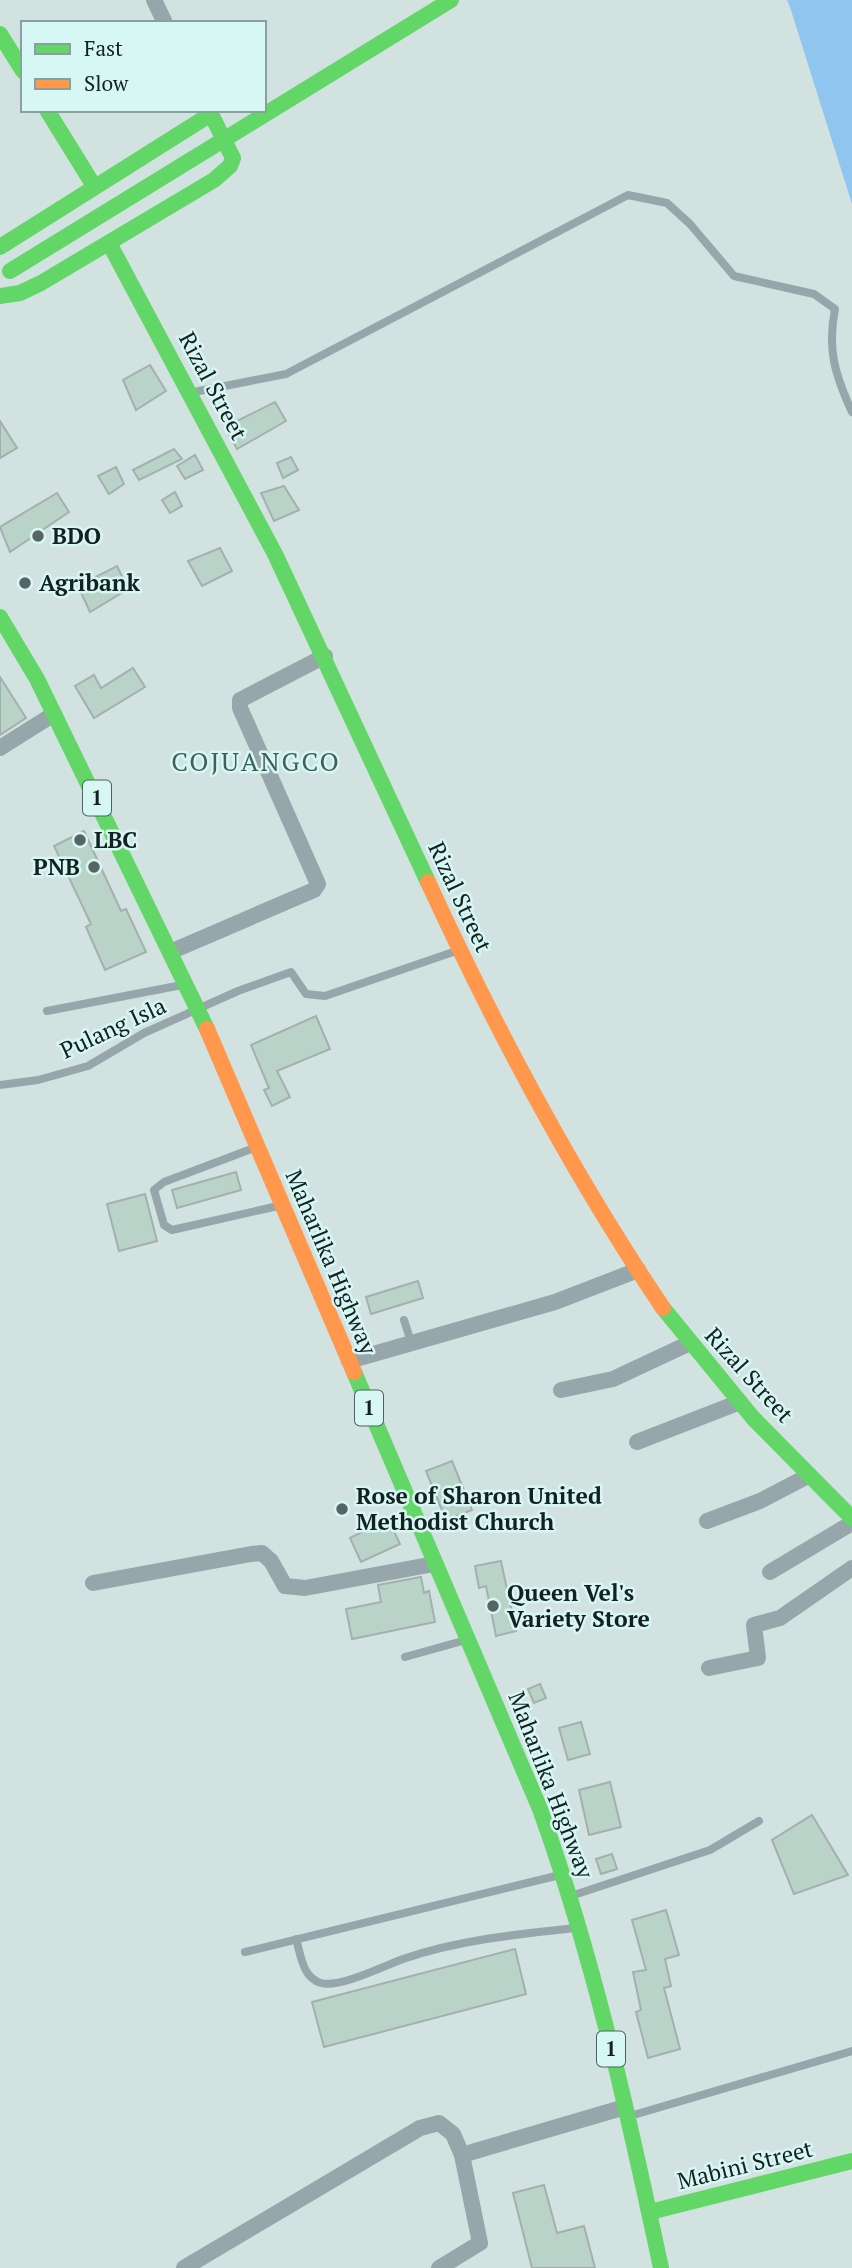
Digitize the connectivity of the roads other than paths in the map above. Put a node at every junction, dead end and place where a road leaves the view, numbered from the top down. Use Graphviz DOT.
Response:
graph roads {
  1 [pos="154,0"];
  2 [pos="452,0"];
  3 [pos="165,21"];
  4 [pos="0,34"];
  5 [pos="21,68"];
  6 [pos="48,112"];
  7 [pos="210,112"];
  8 [pos="94,186"];
  9 [pos="109,243"];
  10 [pos="0,247"];
  11 [pos="10,271"];
  12 [pos="0,296"];
  13 [pos="192,392"];
  14 [pos="852,412"];
  15 [pos="1,622"];
  16 [pos="325,656"];
  17 [pos="54,715"];
  18 [pos="0,748"];
  19 [pos="459,950"];
  20 [pos="170,952"];
  21 [pos="185,984"];
  22 [pos="199,1010"];
  23 [pos="47,1012"];
  24 [pos="0,1085"];
  25 [pos="257,1147"];
  26 [pos="281,1205"];
  27 [pos="638,1270"];
  28 [pos="404,1320"];
  29 [pos="411,1342"];
  30 [pos="690,1343"];
  31 [pos="349,1361"];
  32 [pos="561,1390"];
  33 [pos="740,1402"];
  34 [pos="637,1442"];
  35 [pos="808,1476"];
  36 [pos="852,1520"];
  37 [pos="707,1521"];
  38 [pos="434,1564"];
  39 [pos="852,1568"];
  40 [pos="770,1572"];
  41 [pos="93,1583"];
  42 [pos="469,1639"];
  43 [pos="404,1657"];
  44 [pos="709,1668"];
  45 [pos="759,1821"];
  46 [pos="563,1875"];
  47 [pos="569,1896"];
  48 [pos="579,1928"];
  49 [pos="296,1939"];
  50 [pos="245,1952"];
  51 [pos="852,2051"];
  52 [pos="626,2112"];
  53 [pos="462,2155"];
  54 [pos="852,2161"];
  55 [pos="650,2212"];
  56 [pos="663,2267"];
  57 [pos="184,2268"];
  58 [pos="439,2268"];
  1 -- 3 [label="street"];
  2 -- 11 [label="main road, bridge"];
  4 -- 5 [label="main road"];
  6 -- 8 [label="main road"];
  7 -- 8 [label="main road"];
  7 -- 9 [label="main road"];
  8 -- 10 [label="main road"];
  9 -- 12 [label="main road"];
  9 -- 13 [label="main road, Rizal Street"];
  13 -- 14 [label="lane"];
  13 -- 16 [label="main road, Rizal Street"];
  15 -- 17 [label="main road, Maharlika Highway / 1"];
  16 -- 19 [label="main road, Rizal Street"];
  16 -- 20 [label="street"];
  17 -- 18 [label="street"];
  17 -- 20 [label="main road, Maharlika Highway / 1"];
  19 -- 22 [label="lane, Pulang Isla"];
  19 -- 27 [label="main road, Rizal Street"];
  20 -- 21 [label="main road, Maharlika Highway / 1"];
  21 -- 22 [label="main road, Maharlika Highway / 1"];
  21 -- 23 [label="lane"];
  22 -- 24 [label="lane, Pulang Isla"];
  22 -- 25 [label="main road, Maharlika Highway / 1"];
  25 -- 26 [label="main road, Maharlika Highway / 1"];
  25 -- 26 [label="lane"];
  26 -- 31 [label="main road, Maharlika Highway / 1"];
  27 -- 29 [label="street"];
  27 -- 30 [label="main road, Rizal Street"];
  28 -- 29 [label="lane"];
  29 -- 31 [label="street"];
  30 -- 32 [label="street"];
  30 -- 33 [label="main road, Rizal Street"];
  31 -- 38 [label="main road, Maharlika Highway / 1"];
  33 -- 34 [label="street"];
  33 -- 35 [label="main road, Rizal Street"];
  35 -- 36 [label="main road, Rizal Street"];
  35 -- 37 [label="street"];
  36 -- 40 [label="street"];
  38 -- 41 [label="street"];
  38 -- 42 [label="main road, Maharlika Highway / 1"];
  39 -- 44 [label="street"];
  42 -- 43 [label="lane"];
  42 -- 46 [label="main road, Maharlika Highway / 1"];
  45 -- 47 [label="lane"];
  46 -- 47 [label="main road, Maharlika Highway / 1"];
  46 -- 49 [label="lane"];
  47 -- 48 [label="main road, Maharlika Highway / 1"];
  48 -- 49 [label="lane"];
  48 -- 52 [label="main road, Maharlika Highway / 1"];
  49 -- 50 [label="lane"];
  51 -- 52 [label="lane"];
  52 -- 53 [label="street"];
  52 -- 55 [label="main road, Maharlika Highway / 1"];
  53 -- 57 [label="street"];
  53 -- 58 [label="street"];
  54 -- 55 [label="main road, Mabini Street"];
  55 -- 56 [label="main road, Maharlika Highway / 1"];
}
